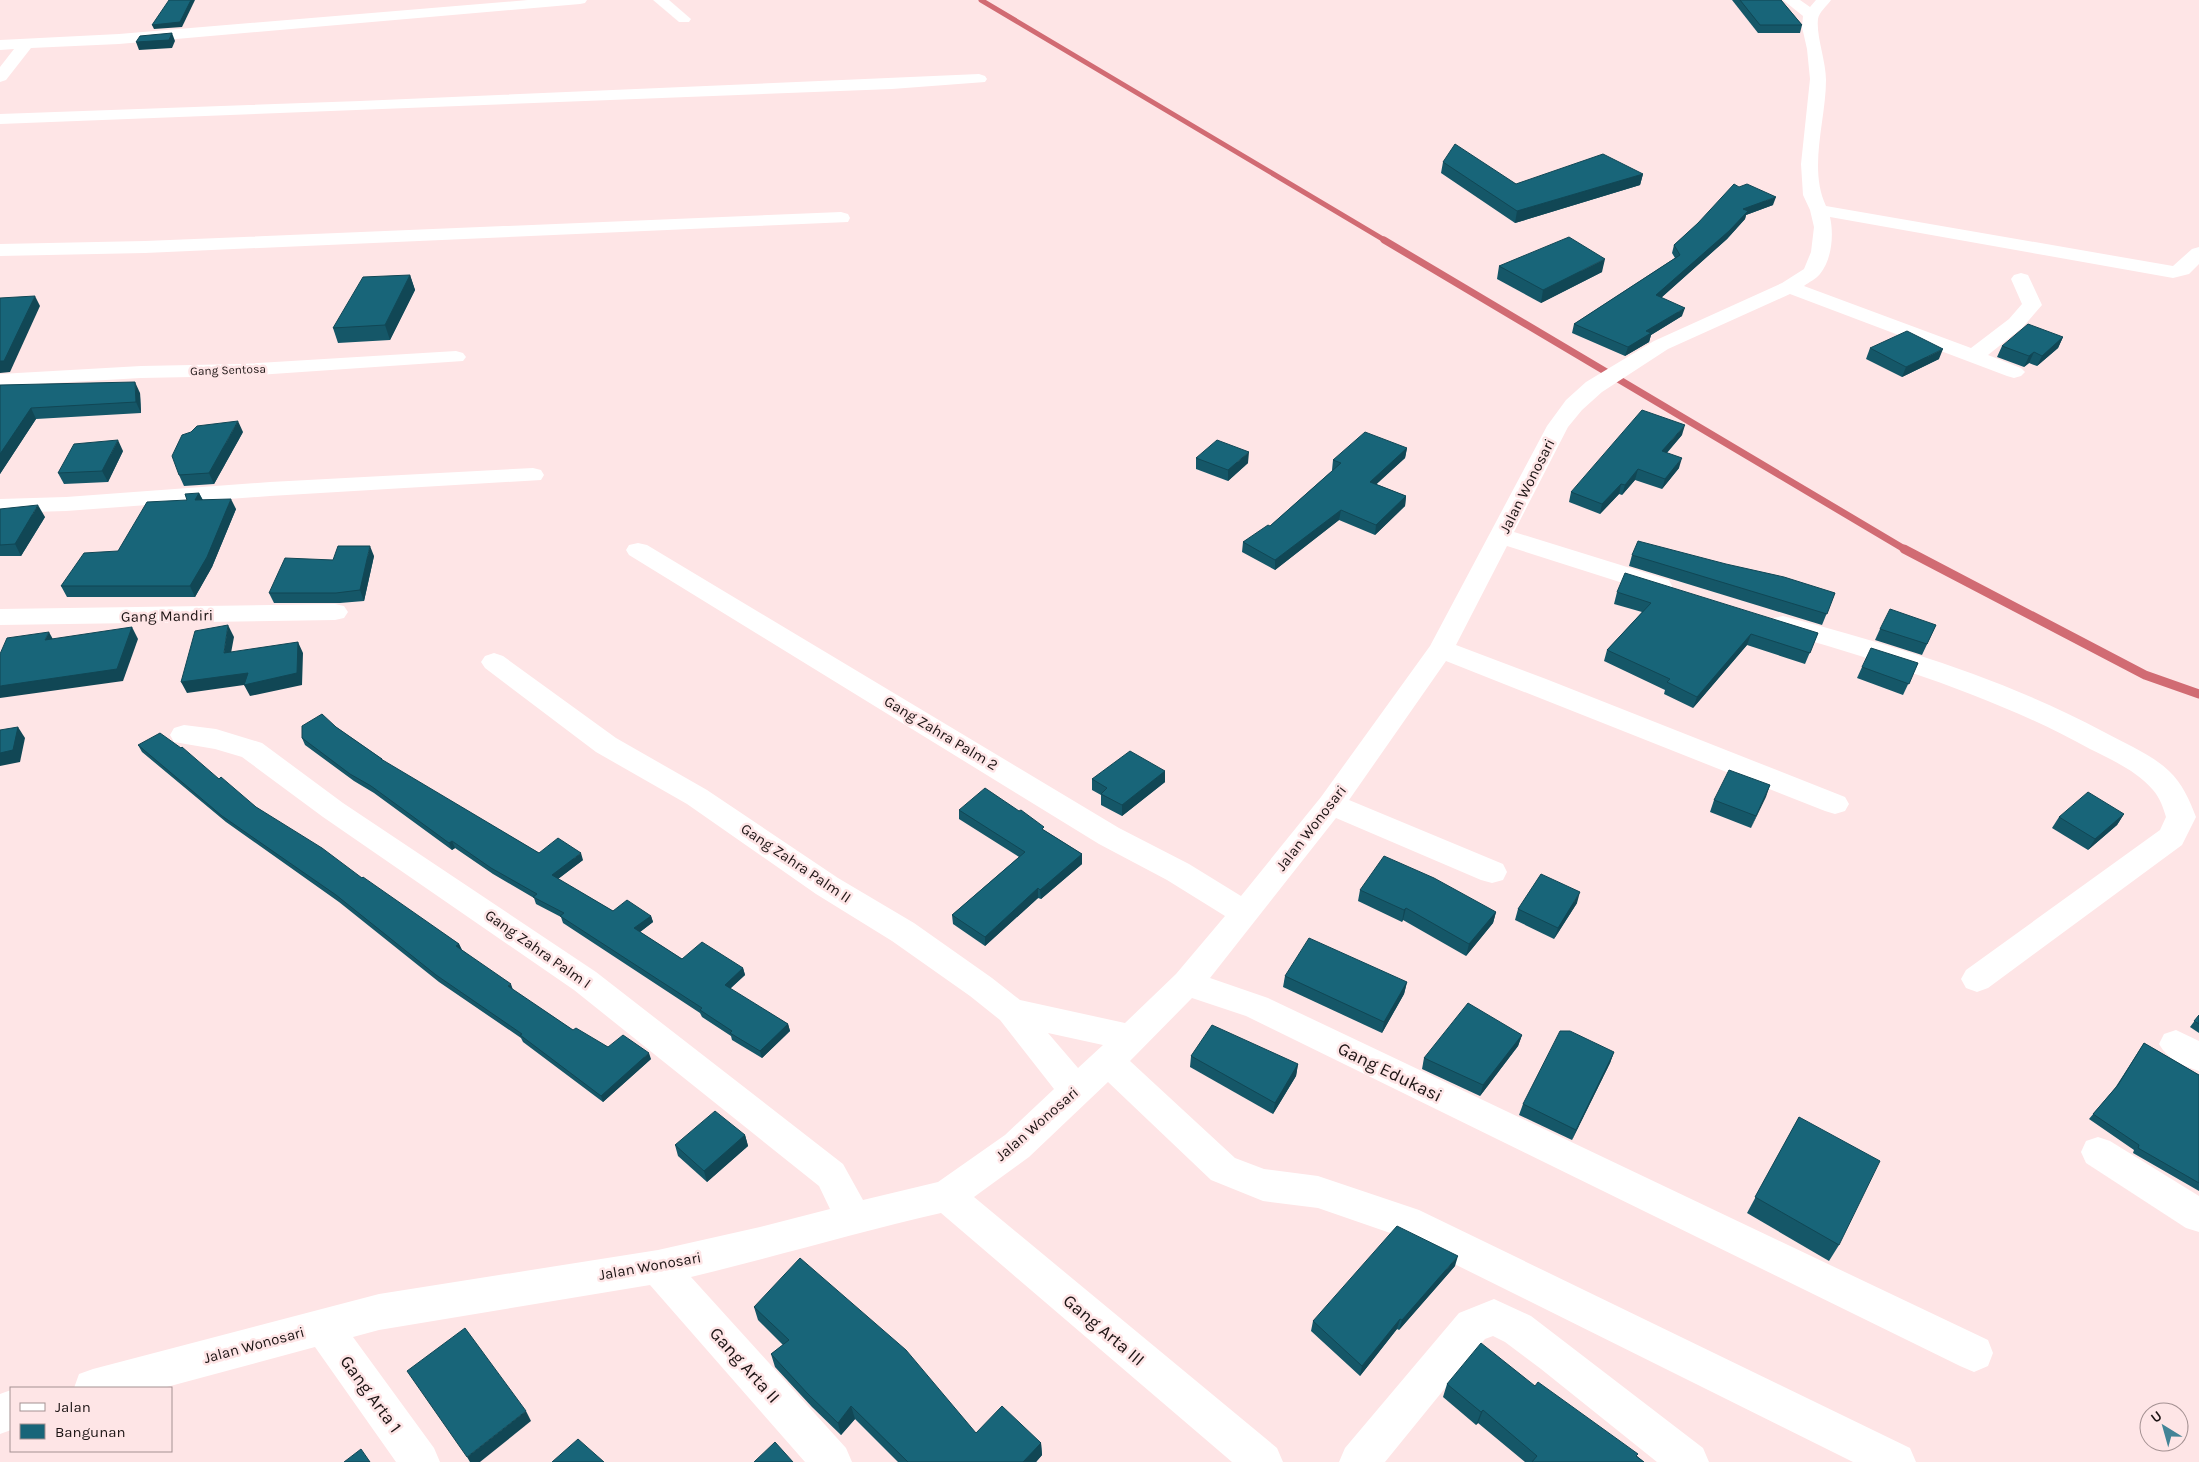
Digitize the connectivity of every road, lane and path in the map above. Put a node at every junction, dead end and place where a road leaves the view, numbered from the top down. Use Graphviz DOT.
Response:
graph roads {
  1 [pos="580,0"];
  2 [pos="660,0"];
  3 [pos="1790,0"];
  4 [pos="1824,0"];
  5 [pos="1811,15"];
  6 [pos="684,19"];
  7 [pos="26,44"];
  8 [pos="0,45"];
  9 [pos="0,76"];
  10 [pos="979,79"];
  11 [pos="0,119"];
  12 [pos="1819,210"];
  13 [pos="841,218"];
  14 [pos="0,250"];
  15 [pos="2199,253"];
  16 [pos="2021,279"];
  17 [pos="1788,286"];
  18 [pos="1974,357"];
  19 [pos="456,358"];
  20 [pos="2014,372"];
  21 [pos="0,380"];
  22 [pos="533,474"];
  23 [pos="0,506"];
  24 [pos="1501,536"];
  25 [pos="638,550"];
  26 [pos="1686,594"];
  27 [pos="335,612"];
  28 [pos="0,617"];
  29 [pos="1760,617"];
  30 [pos="1440,649"];
  31 [pos="494,662"];
  32 [pos="184,735"];
  33 [pos="1331,804"];
  34 [pos="1835,804"];
  35 [pos="1492,872"];
  36 [pos="1245,913"];
  37 [pos="1977,979"];
  38 [pos="1187,983"];
  39 [pos="1011,1011"];
  40 [pos="1133,1038"];
  41 [pos="1107,1062"];
  42 [pos="1075,1090"];
  43 [pos="2098,1152"];
  44 [pos="947,1196"];
  45 [pos="2199,1216"];
  46 [pos="851,1219"];
  47 [pos="658,1267"];
  48 [pos="322,1327"];
  49 [pos="1974,1353"];
  50 [pos="97,1387"];
  51 [pos="420,1462"];
  52 [pos="832,1462"];
  53 [pos="1263,1462"];
  54 [pos="1359,1462"];
  55 [pos="1689,1462"];
  56 [pos="1896,1462"];
  1 -- 7 [label="street"];
  2 -- 6 [label="street"];
  3 -- 5 [label="street"];
  4 -- 5 [label="street"];
  5 -- 12 [label="street, Jalan Wonosari"];
  7 -- 8 [label="street"];
  7 -- 9 [label="street"];
  10 -- 11 [label="street"];
  12 -- 15 [label="street"];
  12 -- 17 [label="street, Jalan Wonosari"];
  13 -- 14 [label="street"];
  16 -- 18 [label="street"];
  17 -- 18 [label="street"];
  17 -- 24 [label="street, Jalan Wonosari"];
  18 -- 20 [label="street"];
  19 -- 21 [label="street, Gang Sentosa"];
  22 -- 23 [label="street"];
  24 -- 26 [label="street"];
  24 -- 30 [label="street, Jalan Wonosari"];
  25 -- 36 [label="street, Gang Zahra Palm 2"];
  27 -- 28 [label="street, Gang Mandiri"];
  29 -- 37 [label="street"];
  30 -- 33 [label="street, Jalan Wonosari"];
  30 -- 34 [label="street"];
  31 -- 39 [label="street, Gang Zahra Palm II"];
  32 -- 46 [label="street, Gang Zahra Palm I"];
  33 -- 35 [label="street"];
  33 -- 36 [label="street, Jalan Wonosari"];
  36 -- 38 [label="street, Jalan Wonosari"];
  38 -- 40 [label="street, Jalan Wonosari"];
  38 -- 49 [label="street, Gang Edukasi"];
  39 -- 40 [label="street"];
  39 -- 42 [label="street, Gang Zahra Palm II"];
  40 -- 41 [label="street, Jalan Wonosari"];
  41 -- 42 [label="street, Jalan Wonosari"];
  41 -- 56 [label="street"];
  42 -- 44 [label="street, Jalan Wonosari"];
  43 -- 45 [label="street"];
  44 -- 46 [label="street, Jalan Wonosari"];
  44 -- 53 [label="street, Gang Arta III"];
  46 -- 47 [label="street, Jalan Wonosari"];
  47 -- 48 [label="street, Jalan Wonosari"];
  47 -- 52 [label="street, Gang Arta II"];
  48 -- 50 [label="street, Jalan Wonosari"];
  48 -- 51 [label="street, Gang Arta 1"];
  54 -- 55 [label="street"];
}
